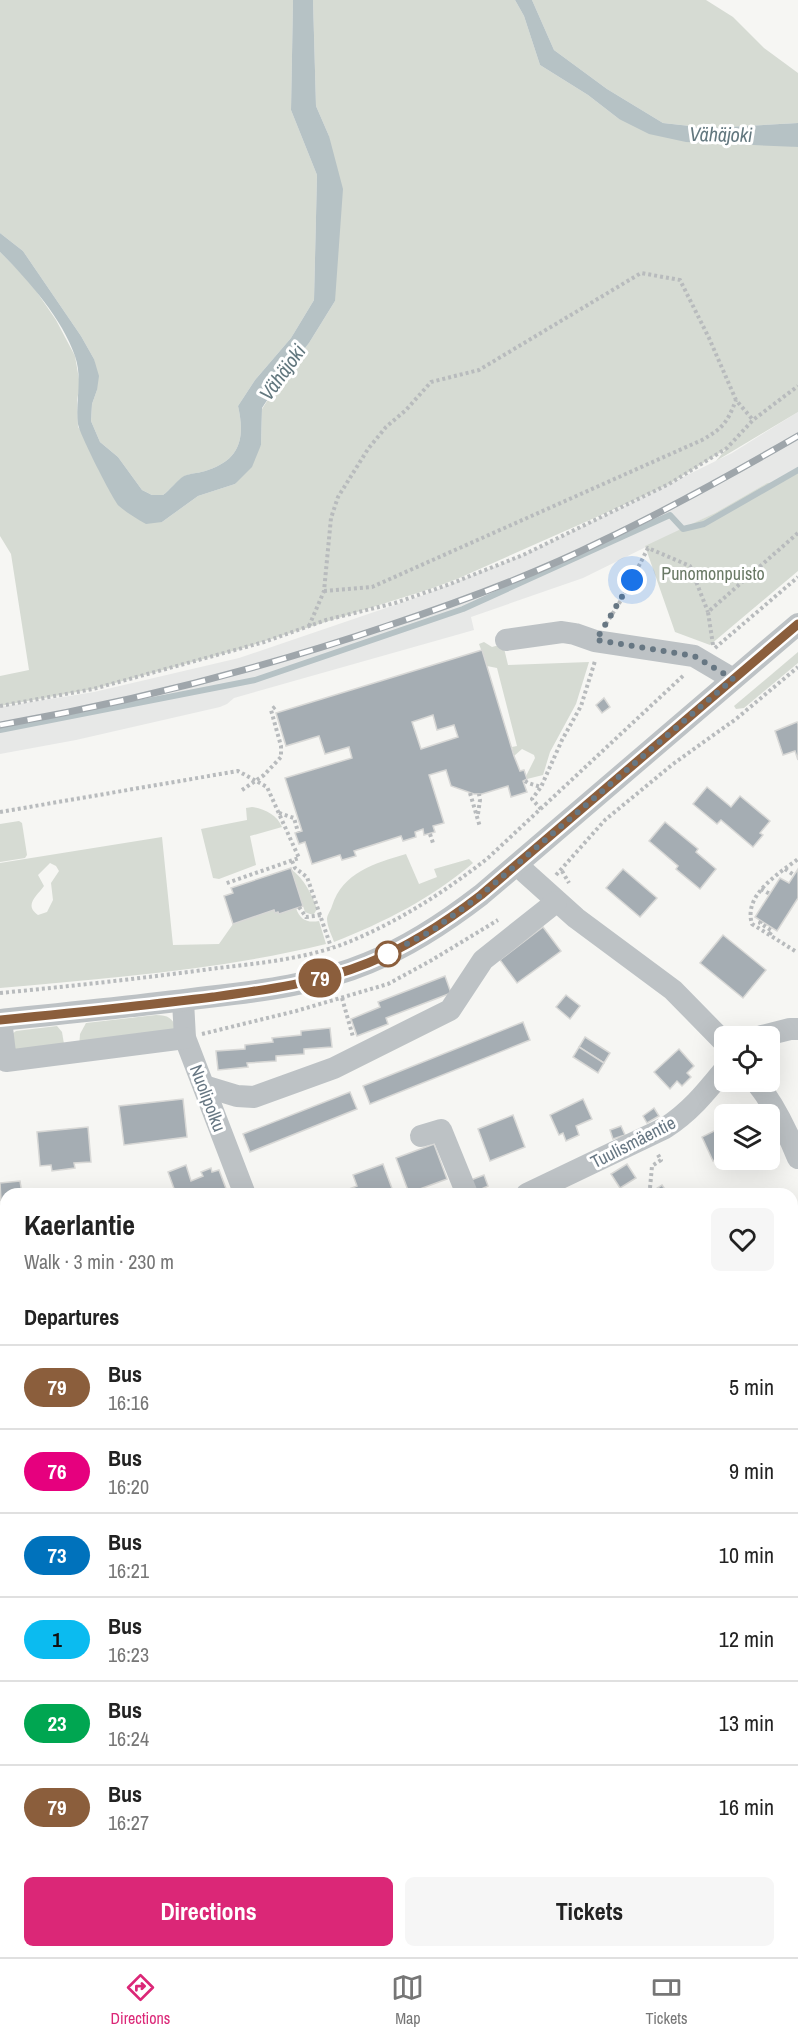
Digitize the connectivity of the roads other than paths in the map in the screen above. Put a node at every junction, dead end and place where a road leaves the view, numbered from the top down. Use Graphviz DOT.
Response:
graph roads {
  1 [pos="798,624"];
  2 [pos="506,640"];
  3 [pos="733,679"];
  4 [pos="517,865"];
  5 [pos="556,902"];
  6 [pos="183,1001"];
  7 [pos="0,1020"];
  8 [pos="798,1029"];
  9 [pos="780,1031"];
  10 [pos="714,1032"];
  11 [pos="185,1038"];
  12 [pos="714,1082"];
  13 [pos="204,1086"];
  14 [pos="765,1092"];
  15 [pos="421,1136"];
  16 [pos="798,1158"];
  17 [pos="242,1188"];
  18 [pos="465,1188"];
  19 [pos="540,1188"];
  1 -- 3 [label="street"];
  2 -- 3 [label="street"];
  3 -- 4 [label="street"];
  4 -- 5 [label="street"];
  4 -- 6 [label="street"];
  5 -- 10 [label="street"];
  5 -- 13 [label="street"];
  6 -- 7 [label="street"];
  6 -- 11 [label="street, Nuolipolku"];
  7 -- 11 [label="street"];
  8 -- 9 [label="street"];
  11 -- 13 [label="street, Nuolipolku"];
  12 -- 19 [label="street, Tuulismäentie"];
  13 -- 17 [label="street, Nuolipolku"];
  14 -- 16 [label="street"];
  15 -- 18 [label="street"];
}
